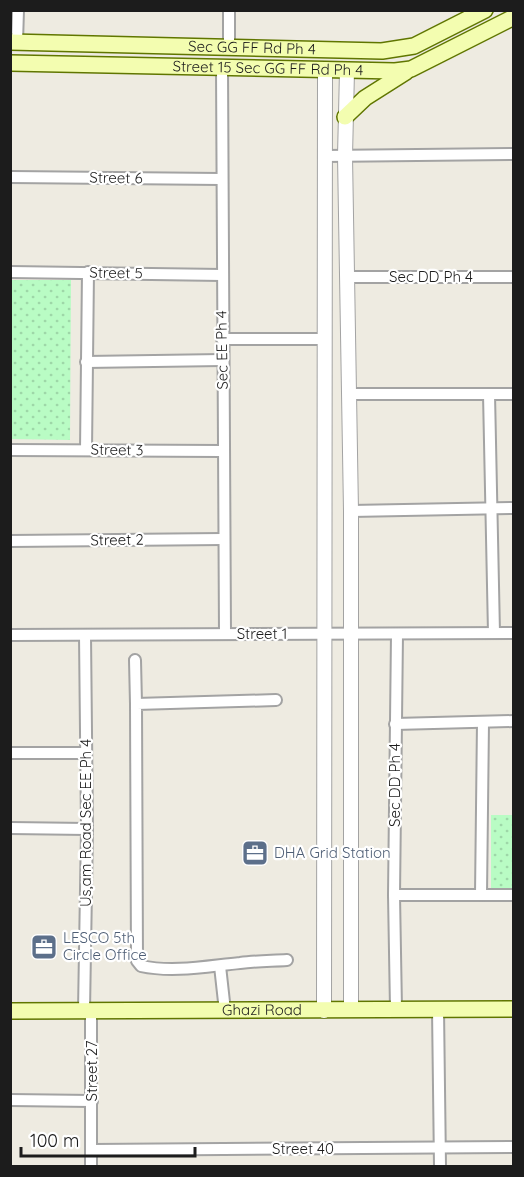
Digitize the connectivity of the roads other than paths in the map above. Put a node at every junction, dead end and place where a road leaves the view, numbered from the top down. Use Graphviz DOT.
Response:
graph roads {
  1 [pos="18,10"];
  2 [pos="229,10"];
  3 [pos="485,10"];
  4 [pos="513,17"];
  5 [pos="14,42"];
  6 [pos="229,46"];
  7 [pos="10,63"];
  8 [pos="222,68"];
  9 [pos="325,69"];
  10 [pos="411,69"];
  11 [pos="347,71"];
  12 [pos="345,117"];
  13 [pos="513,154"];
  14 [pos="324,156"];
  15 [pos="345,156"];
  16 [pos="10,177"];
  17 [pos="221,179"];
  18 [pos="10,272"];
  19 [pos="88,272"];
  20 [pos="222,275"];
  21 [pos="348,277"];
  22 [pos="513,277"];
  23 [pos="222,339"];
  24 [pos="325,339"];
  25 [pos="222,360"];
  26 [pos="86,362"];
  27 [pos="349,394"];
  28 [pos="489,394"];
  29 [pos="513,394"];
  30 [pos="10,450"];
  31 [pos="86,450"];
  32 [pos="223,451"];
  33 [pos="491,508"];
  34 [pos="513,508"];
  35 [pos="351,512"];
  36 [pos="223,539"];
  37 [pos="10,541"];
  38 [pos="225,633"];
  39 [pos="494,633"];
  40 [pos="513,633"];
  41 [pos="326,634"];
  42 [pos="350,634"];
  43 [pos="397,634"];
  44 [pos="10,635"];
  45 [pos="85,635"];
  46 [pos="135,660"];
  47 [pos="276,700"];
  48 [pos="136,704"];
  49 [pos="513,721"];
  50 [pos="483,722"];
  51 [pos="395,724"];
  52 [pos="10,753"];
  53 [pos="86,753"];
  54 [pos="10,828"];
  55 [pos="87,829"];
  56 [pos="394,895"];
  57 [pos="481,895"];
  58 [pos="513,895"];
  59 [pos="287,960"];
  60 [pos="220,966"];
  61 [pos="396,1009"];
  62 [pos="438,1009"];
  63 [pos="513,1009"];
  64 [pos="351,1010"];
  65 [pos="10,1011"];
  66 [pos="88,1011"];
  67 [pos="225,1011"];
  68 [pos="324,1011"];
  69 [pos="10,1100"];
  70 [pos="92,1101"];
  71 [pos="513,1147"];
  72 [pos="441,1148"];
  73 [pos="92,1150"];
  74 [pos="91,1167"];
  75 [pos="440,1167"];
  1 -- 5 [label="street"];
  2 -- 6 [label="street"];
  3 -- 6 [label="main road, Sec GG FF Rd Ph 4"];
  4 -- 10 [label="main road, Street 15 Sec GG FF Rd Ph 4"];
  5 -- 6 [label="main road, Sec GG FF Rd Ph 4"];
  7 -- 8 [label="main road, Street 15 Sec GG FF Rd Ph 4"];
  8 -- 9 [label="main road, Street 15 Sec GG FF Rd Ph 4"];
  8 -- 17 [label="street, Sec EE Ph 4"];
  9 -- 11 [label="main road, Street 15 Sec GG FF Rd Ph 4"];
  9 -- 14 [label="street"];
  10 -- 11 [label="main road, Street 15 Sec GG FF Rd Ph 4"];
  10 -- 12 [label="main road"];
  11 -- 12 [label="street"];
  12 -- 15 [label="street"];
  13 -- 15 [label="street"];
  14 -- 15 [label="street"];
  14 -- 24 [label="street"];
  15 -- 21 [label="street"];
  16 -- 17 [label="street, Street 6"];
  17 -- 20 [label="street, Sec EE Ph 4"];
  18 -- 19 [label="street, Street 5"];
  19 -- 20 [label="street, Street 5"];
  19 -- 26 [label="street"];
  20 -- 23 [label="street, Sec EE Ph 4"];
  21 -- 22 [label="street, Sec DD Ph 4"];
  21 -- 27 [label="street"];
  23 -- 24 [label="street"];
  23 -- 25 [label="street, Sec EE Ph 4"];
  24 -- 41 [label="street"];
  25 -- 26 [label="street"];
  25 -- 32 [label="street, Sec EE Ph 4"];
  26 -- 31 [label="street"];
  27 -- 28 [label="street"];
  27 -- 35 [label="street"];
  28 -- 29 [label="street"];
  28 -- 33 [label="street"];
  30 -- 31 [label="street, Street 3"];
  31 -- 32 [label="street, Street 3"];
  32 -- 36 [label="street, Sec EE Ph 4"];
  33 -- 34 [label="street"];
  33 -- 35 [label="street"];
  33 -- 39 [label="street"];
  35 -- 42 [label="street"];
  36 -- 37 [label="street, Street 2"];
  36 -- 38 [label="street, Sec EE Ph 4"];
  38 -- 41 [label="street, Street 1"];
  38 -- 45 [label="street, Street 1"];
  39 -- 40 [label="street, Street 1"];
  39 -- 43 [label="street, Street 1"];
  41 -- 42 [label="street, Street 1"];
  41 -- 68 [label="street"];
  42 -- 43 [label="street, Street 1"];
  42 -- 64 [label="street"];
  43 -- 51 [label="street, Sec DD Ph 4"];
  44 -- 45 [label="street, Street 1"];
  45 -- 53 [label="street, Us,am Road Sec EE Ph 4"];
  46 -- 48 [label="street"];
  47 -- 48 [label="street"];
  48 -- 60 [label="street"];
  49 -- 50 [label="street"];
  50 -- 51 [label="street"];
  50 -- 57 [label="street"];
  51 -- 56 [label="street, Sec DD Ph 4"];
  52 -- 53 [label="street"];
  53 -- 55 [label="street, Us,am Road Sec EE Ph 4"];
  54 -- 55 [label="street"];
  55 -- 66 [label="street, Us,am Road Sec EE Ph 4"];
  56 -- 57 [label="street"];
  56 -- 61 [label="street, Sec DD Ph 4"];
  57 -- 58 [label="street"];
  59 -- 60 [label="street"];
  60 -- 67 [label="street"];
  61 -- 62 [label="main road, Ghazi Road"];
  61 -- 64 [label="main road, Ghazi Road"];
  62 -- 63 [label="main road, Ghazi Road"];
  62 -- 72 [label="street"];
  64 -- 68 [label="main road, Ghazi Road"];
  65 -- 66 [label="main road, Ghazi Road"];
  66 -- 67 [label="main road, Ghazi Road"];
  66 -- 70 [label="street, Street 27"];
  67 -- 68 [label="main road, Ghazi Road"];
  69 -- 70 [label="street"];
  70 -- 73 [label="street, Street 27"];
  71 -- 72 [label="street, Street 40"];
  72 -- 73 [label="street, Street 40"];
  72 -- 75 [label="street"];
  73 -- 74 [label="street, Street 27"];
}
